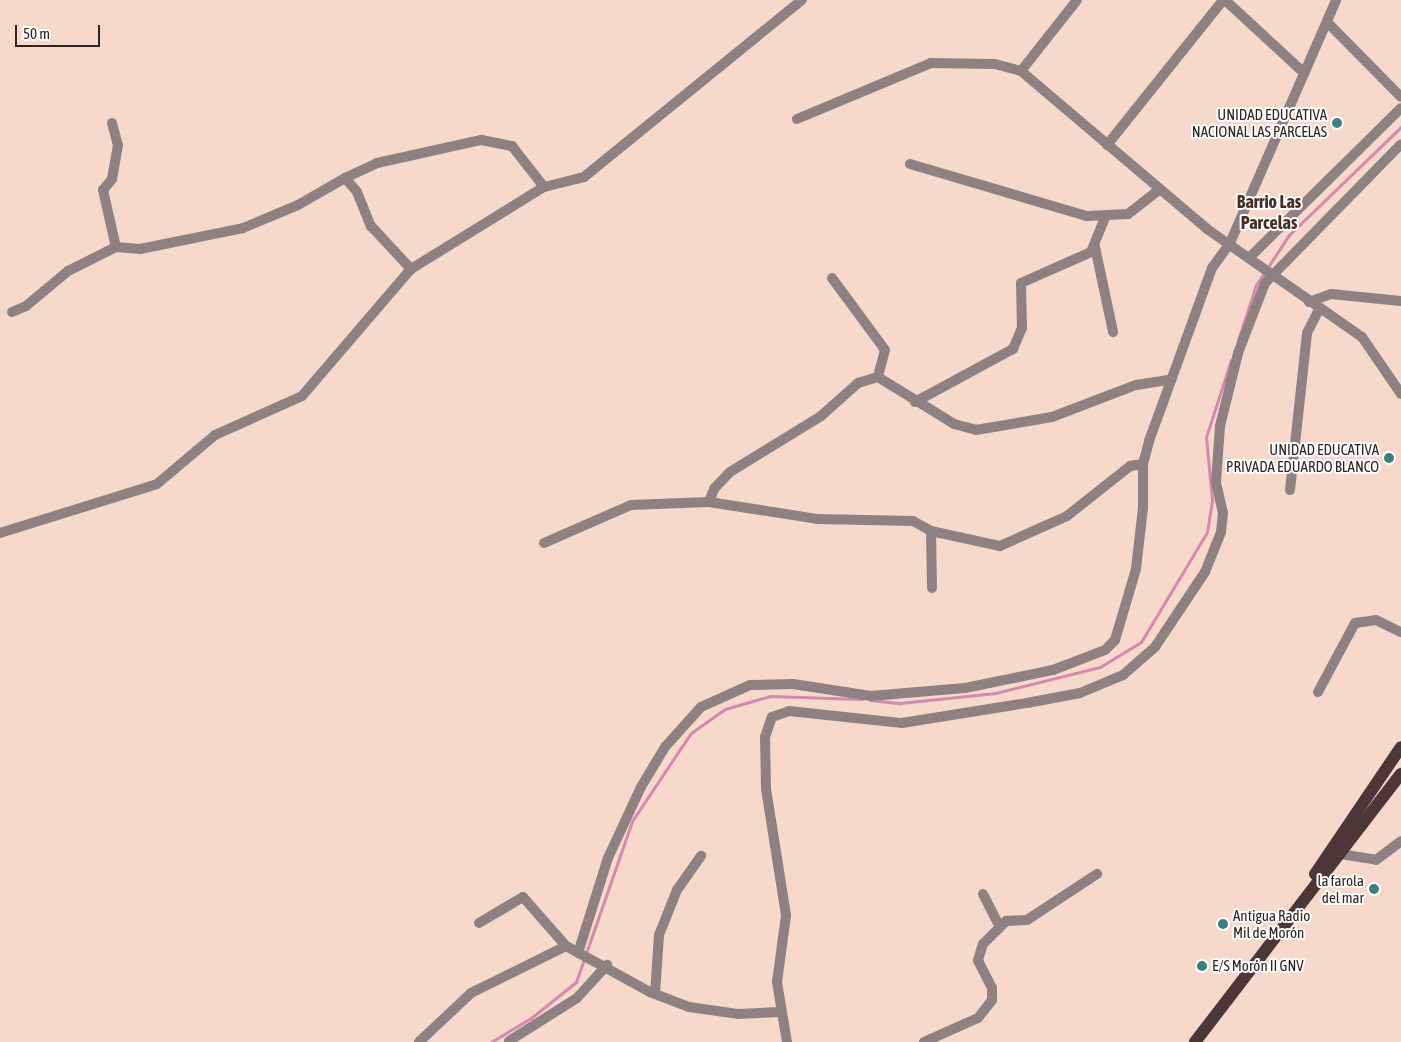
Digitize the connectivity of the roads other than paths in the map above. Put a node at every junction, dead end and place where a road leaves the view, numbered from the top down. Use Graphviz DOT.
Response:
graph roads {
  1 [pos="802,0"];
  2 [pos="1077,0"];
  3 [pos="1224,0"];
  4 [pos="1336,0"];
  5 [pos="1326,22"];
  6 [pos="1021,71"];
  7 [pos="1304,73"];
  8 [pos="1401,97"];
  9 [pos="1401,108"];
  10 [pos="796,119"];
  11 [pos="112,123"];
  12 [pos="1401,144"];
  13 [pos="1107,145"];
  14 [pos="910,164"];
  15 [pos="345,178"];
  16 [pos="544,187"];
  17 [pos="1159,190"];
  18 [pos="1104,217"];
  19 [pos="1230,243"];
  20 [pos="116,247"];
  21 [pos="1095,247"];
  22 [pos="1250,257"];
  23 [pos="411,269"];
  24 [pos="1269,270"];
  25 [pos="832,278"];
  26 [pos="1401,301"];
  27 [pos="1308,302"];
  28 [pos="1319,309"];
  29 [pos="12,312"];
  30 [pos="1113,332"];
  31 [pos="878,377"];
  32 [pos="1172,380"];
  33 [pos="1401,394"];
  34 [pos="915,402"];
  35 [pos="1143,464"];
  36 [pos="1290,490"];
  37 [pos="709,502"];
  38 [pos="930,531"];
  39 [pos="0,533"];
  40 [pos="544,543"];
  41 [pos="932,588"];
  42 [pos="1401,632"];
  43 [pos="1318,692"];
  44 [pos="1401,747"];
  45 [pos="1401,774"];
  46 [pos="1401,841"];
  47 [pos="1340,854"];
  48 [pos="701,856"];
  49 [pos="1097,874"];
  50 [pos="983,894"];
  51 [pos="479,923"];
  52 [pos="1000,928"];
  53 [pos="1279,931"];
  54 [pos="566,946"];
  55 [pos="580,954"];
  56 [pos="604,963"];
  57 [pos="655,994"];
  58 [pos="781,1012"];
  59 [pos="509,1041"];
  60 [pos="419,1042"];
  61 [pos="787,1042"];
  62 [pos="924,1042"];
  63 [pos="1195,1042"];
  1 -- 16 [label="street"];
  2 -- 6 [label="street"];
  3 -- 7 [label="street"];
  3 -- 13 [label="street"];
  4 -- 5 [label="street"];
  5 -- 7 [label="street"];
  5 -- 8 [label="street"];
  6 -- 10 [label="street"];
  6 -- 13 [label="street"];
  7 -- 19 [label="street"];
  9 -- 22 [label="street"];
  11 -- 20 [label="street"];
  12 -- 24 [label="street"];
  13 -- 17 [label="street"];
  14 -- 18 [label="street"];
  15 -- 16 [label="street"];
  15 -- 20 [label="street"];
  15 -- 23 [label="street"];
  16 -- 23 [label="street"];
  17 -- 18 [label="street"];
  17 -- 19 [label="street"];
  18 -- 21 [label="street"];
  19 -- 22 [label="street"];
  19 -- 32 [label="street"];
  20 -- 29 [label="street"];
  21 -- 30 [label="street"];
  21 -- 34 [label="street"];
  22 -- 24 [label="street"];
  23 -- 39 [label="street"];
  24 -- 27 [label="street"];
  24 -- 58 [label="street"];
  25 -- 31 [label="street"];
  26 -- 27 [label="street"];
  27 -- 28 [label="street"];
  28 -- 33 [label="street"];
  28 -- 36 [label="street"];
  31 -- 34 [label="street"];
  31 -- 37 [label="street"];
  32 -- 34 [label="street"];
  32 -- 35 [label="street"];
  35 -- 38 [label="street"];
  35 -- 55 [label="street"];
  37 -- 38 [label="street"];
  37 -- 40 [label="street"];
  38 -- 41 [label="street"];
  42 -- 43 [label="street"];
  44 -- 53 [label="main road"];
  45 -- 47 [label="main road"];
  46 -- 47 [label="street"];
  47 -- 53 [label="main road"];
  48 -- 57 [label="street"];
  49 -- 52 [label="street"];
  50 -- 52 [label="street"];
  51 -- 54 [label="street"];
  52 -- 62 [label="street"];
  53 -- 63 [label="main road"];
  54 -- 55 [label="street"];
  54 -- 60 [label="street"];
  55 -- 56 [label="street"];
  56 -- 57 [label="street"];
  56 -- 59 [label="street"];
  57 -- 58 [label="street"];
  58 -- 61 [label="street"];
}
